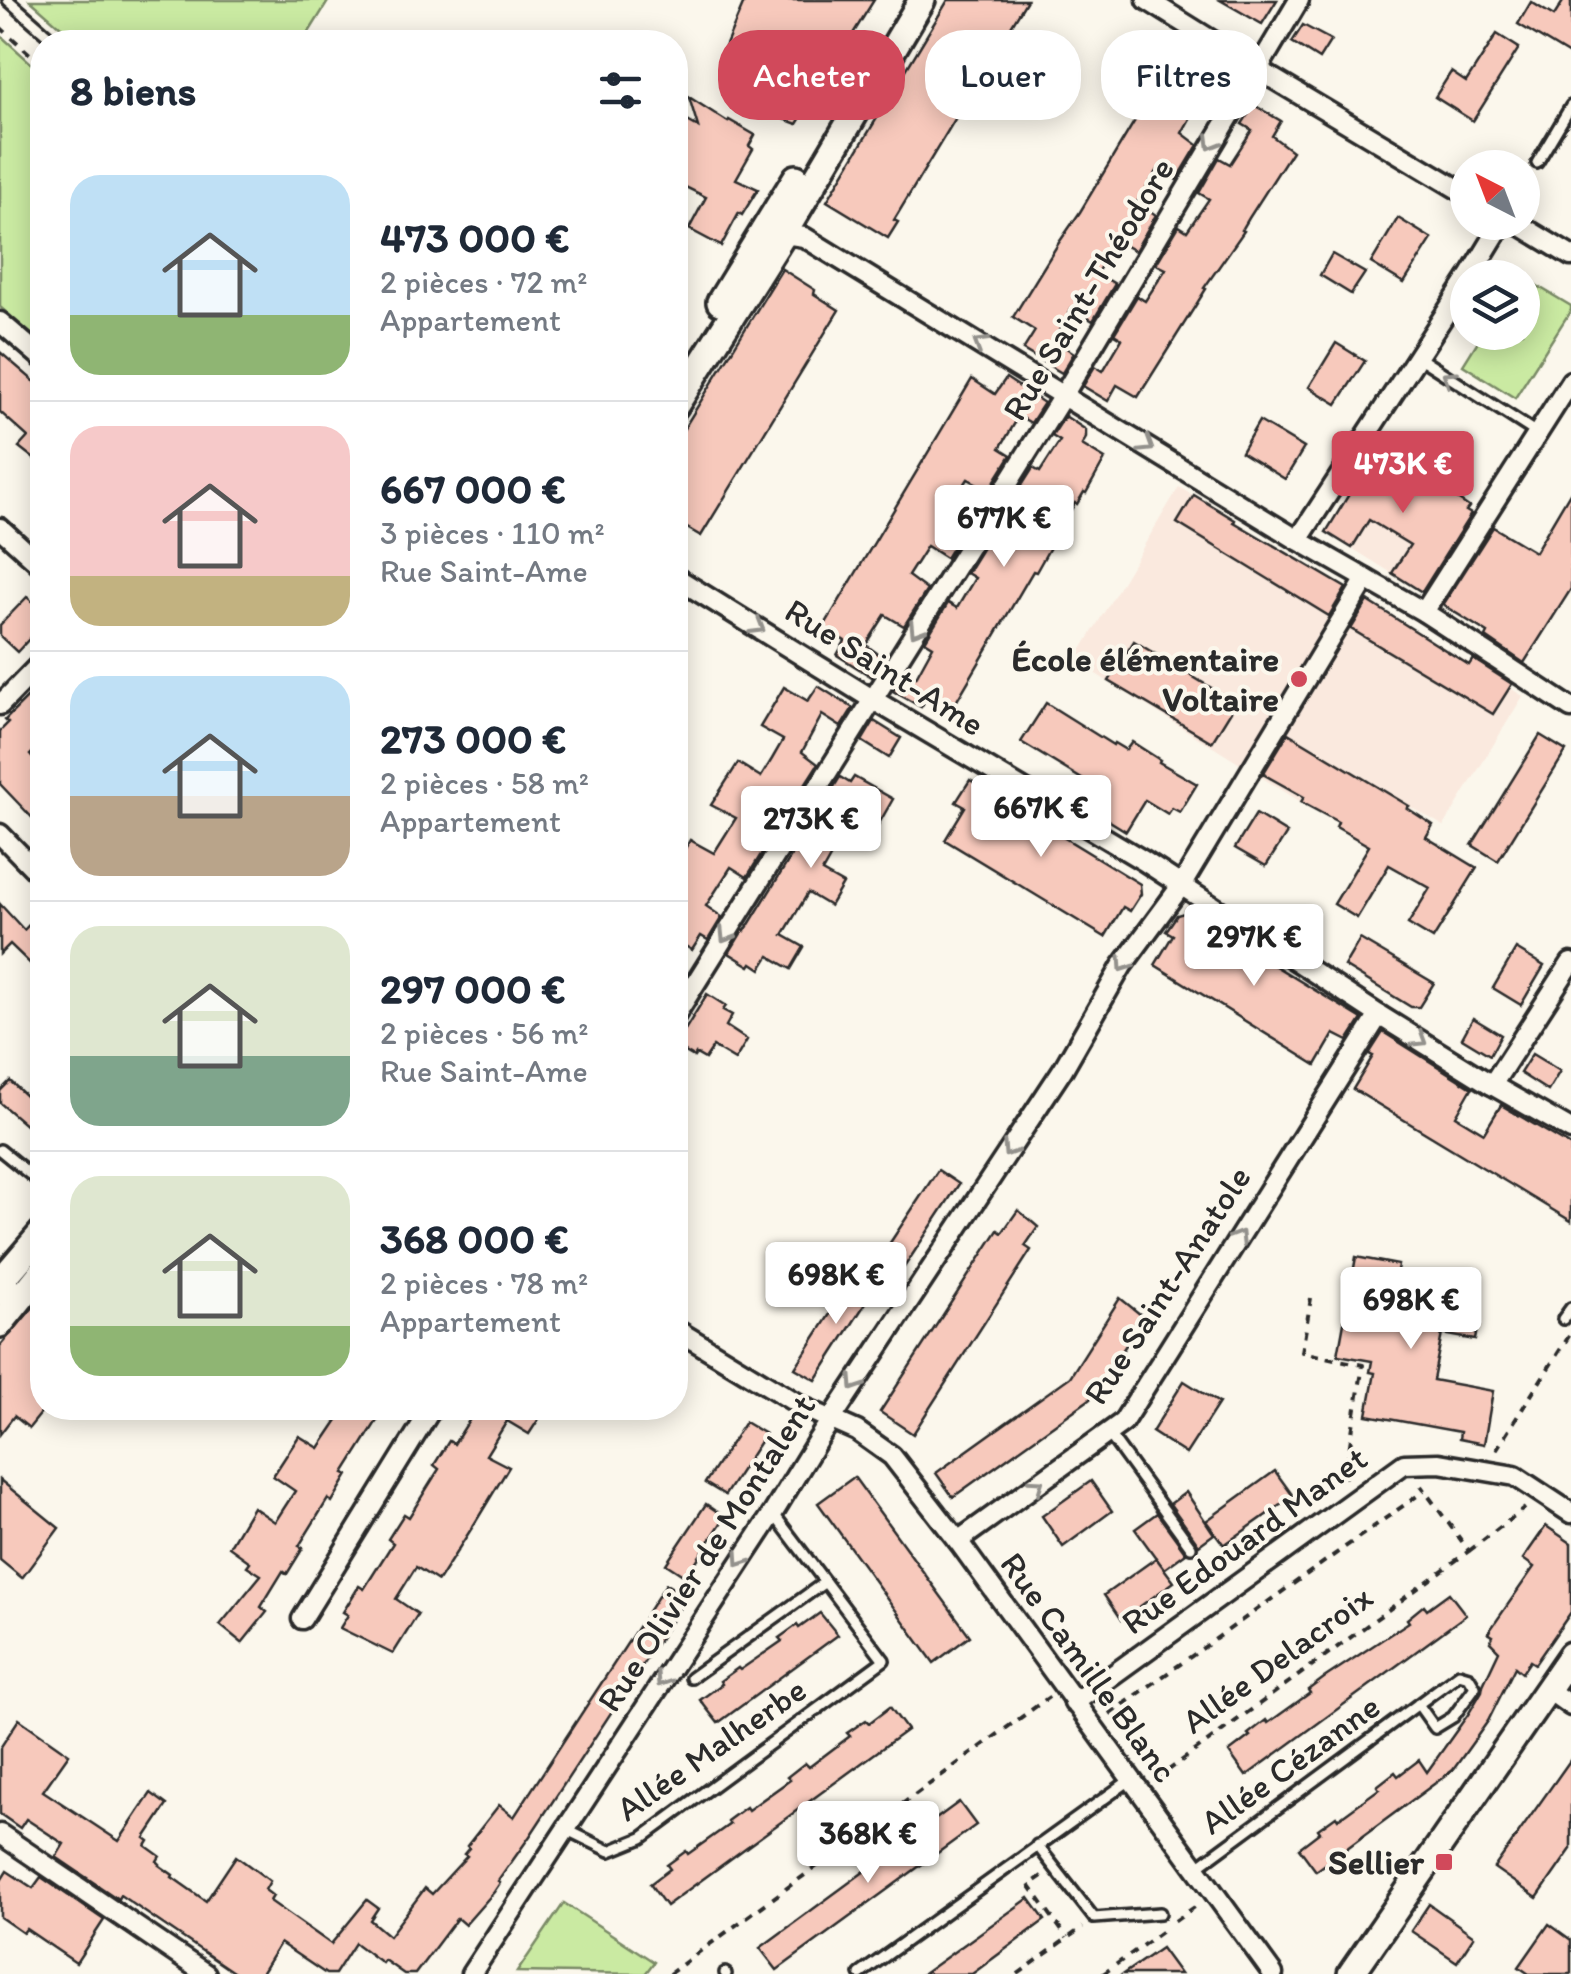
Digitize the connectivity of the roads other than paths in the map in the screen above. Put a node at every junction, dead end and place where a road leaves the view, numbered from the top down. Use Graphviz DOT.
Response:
graph roads {
  1 [pos="8,0"];
  2 [pos="905,0"];
  3 [pos="922,0"];
  4 [pos="1147,0"];
  5 [pos="1299,0"];
  6 [pos="42,30"];
  7 [pos="1195,30"];
  8 [pos="1267,51"];
  9 [pos="1267,75"];
  10 [pos="1571,106"];
  11 [pos="1225,120"];
  12 [pos="1540,158"];
  13 [pos="1450,184"];
  14 [pos="773,233"];
  15 [pos="1540,237"];
  16 [pos="1571,256"];
  17 [pos="1450,306"];
  18 [pos="0,322"];
  19 [pos="30,348"];
  20 [pos="688,355"];
  21 [pos="1418,357"];
  22 [pos="1571,381"];
  23 [pos="688,383"];
  24 [pos="1064,394"];
  25 [pos="1538,434"];
  26 [pos="0,528"];
  27 [pos="1298,540"];
  28 [pos="30,555"];
  29 [pos="1366,579"];
  30 [pos="688,585"];
  31 [pos="1424,612"];
  32 [pos="30,674"];
  33 [pos="872,699"];
  34 [pos="0,705"];
  35 [pos="1571,708"];
  36 [pos="0,834"];
  37 [pos="30,865"];
  38 [pos="1181,886"];
  39 [pos="1571,963"];
  40 [pos="688,995"];
  41 [pos="1379,1015"];
  42 [pos="1492,1085"];
  43 [pos="1571,1130"];
  44 [pos="0,1150"];
  45 [pos="30,1174"];
  46 [pos="24,1273"];
  47 [pos="0,1300"];
  48 [pos="1571,1308"];
  49 [pos="1564,1319"];
  50 [pos="0,1324"];
  51 [pos="688,1337"];
  52 [pos="425,1420"];
  53 [pos="832,1420"];
  54 [pos="1110,1434"];
  55 [pos="773,1513"];
  56 [pos="1571,1513"];
  57 [pos="958,1542"];
  58 [pos="1191,1546"];
  59 [pos="825,1582"];
  60 [pos="302,1619"];
  61 [pos="1571,1655"];
  62 [pos="691,1678"];
  63 [pos="1547,1688"];
  64 [pos="1070,1696"];
  65 [pos="1418,1704"];
  66 [pos="1571,1706"];
  67 [pos="1134,1786"];
  68 [pos="564,1829"];
  69 [pos="0,1834"];
  70 [pos="1037,1845"];
  71 [pos="1195,1868"];
  72 [pos="1160,1913"];
  73 [pos="206,1974"];
  74 [pos="471,1974"];
  75 [pos="860,1974"];
  76 [pos="1273,1974"];
  77 [pos="1351,1974"];
  1 -- 6 [label="lane"];
  2 -- 14 [label="main road"];
  3 -- 14 [label="main road"];
  4 -- 7 [label="street"];
  5 -- 8 [label="street, Rue Saint-Théodore"];
  9 -- 13 [label="street"];
  10 -- 12 [label="lane"];
  11 -- 24 [label="street, Rue Saint-Théodore, one-way"];
  14 -- 20 [label="main road"];
  14 -- 23 [label="main road"];
  24 -- 14 [label="street, one-way"];
  15 -- 16 [label="street"];
  17 -- 21 [label="street"];
  18 -- 19 [label="street"];
  25 -- 21 [label="lane, one-way"];
  21 -- 27 [label="street"];
  22 -- 25 [label="street"];
  24 -- 27 [label="street, one-way"];
  24 -- 33 [label="street, Rue Saint-Théodore, one-way"];
  25 -- 31 [label="street"];
  26 -- 28 [label="street"];
  27 -- 29 [label="street"];
  29 -- 31 [label="street"];
  29 -- 38 [label="street, Rue Olivier de Montalent"];
  30 -- 33 [label="street, Rue Saint-Ame, one-way"];
  31 -- 35 [label="street"];
  32 -- 34 [label="street"];
  33 -- 38 [label="street, Rue Saint-Ame"];
  33 -- 40 [label="street, Rue Saint-Théodore, one-way"];
  36 -- 37 [label="street"];
  38 -- 41 [label="street, Rue Saint-Ame"];
  38 -- 53 [label="street, Rue Olivier de Montalent, one-way"];
  39 -- 42 [label="street"];
  41 -- 42 [label="street, Rue Saint-Ame, one-way"];
  54 -- 41 [label="street, Rue Saint-Anatole, one-way"];
  42 -- 43 [label="street, Rue Saint-Ame"];
  44 -- 45 [label="lane"];
  46 -- 47 [label="lane"];
  46 -- 50 [label="main road"];
  48 -- 49 [label="lane"];
  51 -- 53 [label="street, Rue Camille Blanc"];
  52 -- 60 [label="street"];
  53 -- 55 [label="street, Rue Olivier de Montalent"];
  53 -- 57 [label="street, Rue Camille Blanc"];
  57 -- 54 [label="street, Rue Saint-Anatole, one-way"];
  54 -- 58 [label="lane"];
  55 -- 59 [label="lane"];
  55 -- 68 [label="street, Rue Olivier de Montalent, one-way"];
  56 -- 64 [label="street, Rue Edouard Manet"];
  57 -- 64 [label="street, Rue Camille Blanc"];
  59 -- 62 [label="lane"];
  59 -- 68 [label="lane, Allée Malherbe"];
  61 -- 63 [label="main road"];
  63 -- 66 [label="street"];
  63 -- 77 [label="main road"];
  64 -- 67 [label="street, Rue Camille Blanc"];
  65 -- 65 [label="lane, Allée Cézanne"];
  65 -- 71 [label="lane, Allée Cézanne"];
  67 -- 70 [label="lane"];
  67 -- 71 [label="street, Rue Camille Blanc"];
  68 -- 74 [label="street, Rue Olivier de Montalent"];
  69 -- 73 [label="street"];
  70 -- 72 [label="lane"];
  70 -- 75 [label="lane"];
  71 -- 76 [label="street, Rue Camille Blanc"];
}
